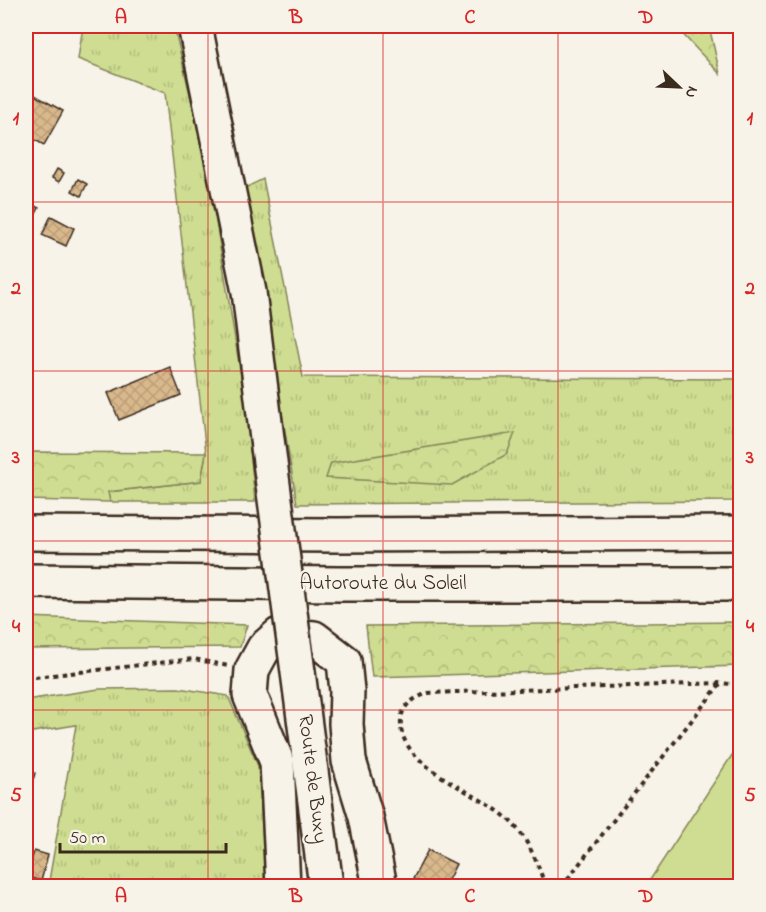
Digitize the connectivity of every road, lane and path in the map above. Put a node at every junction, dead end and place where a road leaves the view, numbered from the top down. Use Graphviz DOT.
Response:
graph roads {
  1 [pos="195,26"];
  2 [pos="26,533"];
  3 [pos="741,533"];
  4 [pos="26,581"];
  5 [pos="741,584"];
  6 [pos="252,670"];
  7 [pos="26,678"];
  8 [pos="721,683"];
  9 [pos="741,685"];
  10 [pos="282,886"];
  11 [pos="327,886"];
  12 [pos="380,886"];
  13 [pos="545,886"];
  14 [pos="562,886"];
  1 -- 11 [label="main road, Route de Buxy, bridge"];
  2 -- 3 [label="main road"];
  4 -- 5 [label="main road, Autoroute du Soleil"];
  6 -- 7 [label="path"];
  6 -- 10 [label="main road"];
  6 -- 12 [label="main road"];
  8 -- 9 [label="path"];
  8 -- 13 [label="path"];
  8 -- 14 [label="path"];
}
